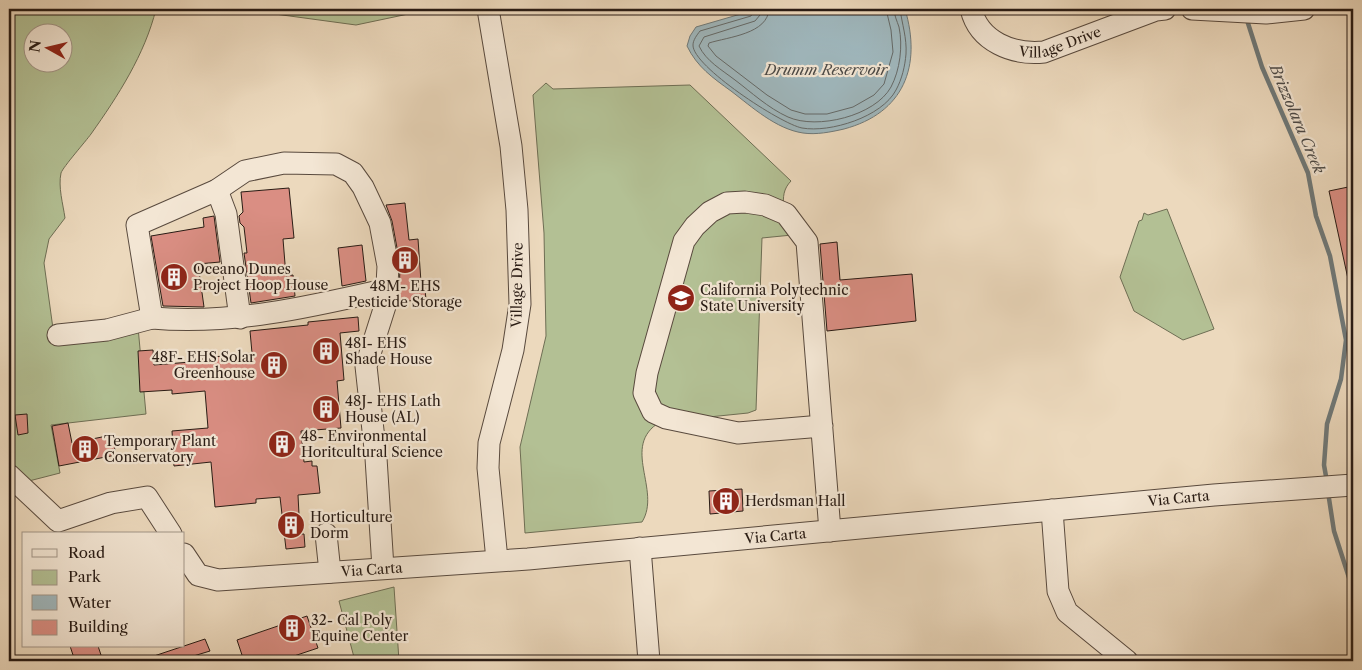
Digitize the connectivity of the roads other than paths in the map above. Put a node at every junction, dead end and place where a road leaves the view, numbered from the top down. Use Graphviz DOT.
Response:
graph roads {
  1 [pos="488,9"];
  2 [pos="971,9"];
  3 [pos="1165,9"];
  4 [pos="1192,9"];
  5 [pos="1304,9"];
  6 [pos="217,190"];
  7 [pos="388,289"];
  8 [pos="152,318"];
  9 [pos="240,318"];
  10 [pos="58,335"];
  11 [pos="822,426"];
  12 [pos="9,476"];
  13 [pos="1346,486"];
  14 [pos="1052,510"];
  15 [pos="830,531"];
  16 [pos="170,532"];
  17 [pos="326,534"];
  18 [pos="640,548"];
  19 [pos="185,556"];
  20 [pos="497,560"];
  21 [pos="383,568"];
  22 [pos="330,572"];
  23 [pos="649,661"];
  24 [pos="1127,661"];
  1 -- 20 [label="street, Village Drive"];
  2 -- 3 [label="street, Village Drive"];
  4 -- 5 [label="street"];
  6 -- 7 [label="street"];
  6 -- 8 [label="street"];
  6 -- 9 [label="street"];
  7 -- 9 [label="street"];
  7 -- 21 [label="street"];
  8 -- 9 [label="street"];
  8 -- 10 [label="street"];
  11 -- 11 [label="street"];
  11 -- 15 [label="street"];
  12 -- 16 [label="street"];
  13 -- 14 [label="street, Via Carta"];
  14 -- 15 [label="street, Via Carta"];
  14 -- 24 [label="street"];
  15 -- 18 [label="street, Via Carta"];
  17 -- 22 [label="street"];
  18 -- 20 [label="street, Via Carta"];
  18 -- 23 [label="street"];
  19 -- 22 [label="street, Via Carta"];
  20 -- 21 [label="street, Via Carta"];
  21 -- 22 [label="street, Via Carta"];
}
